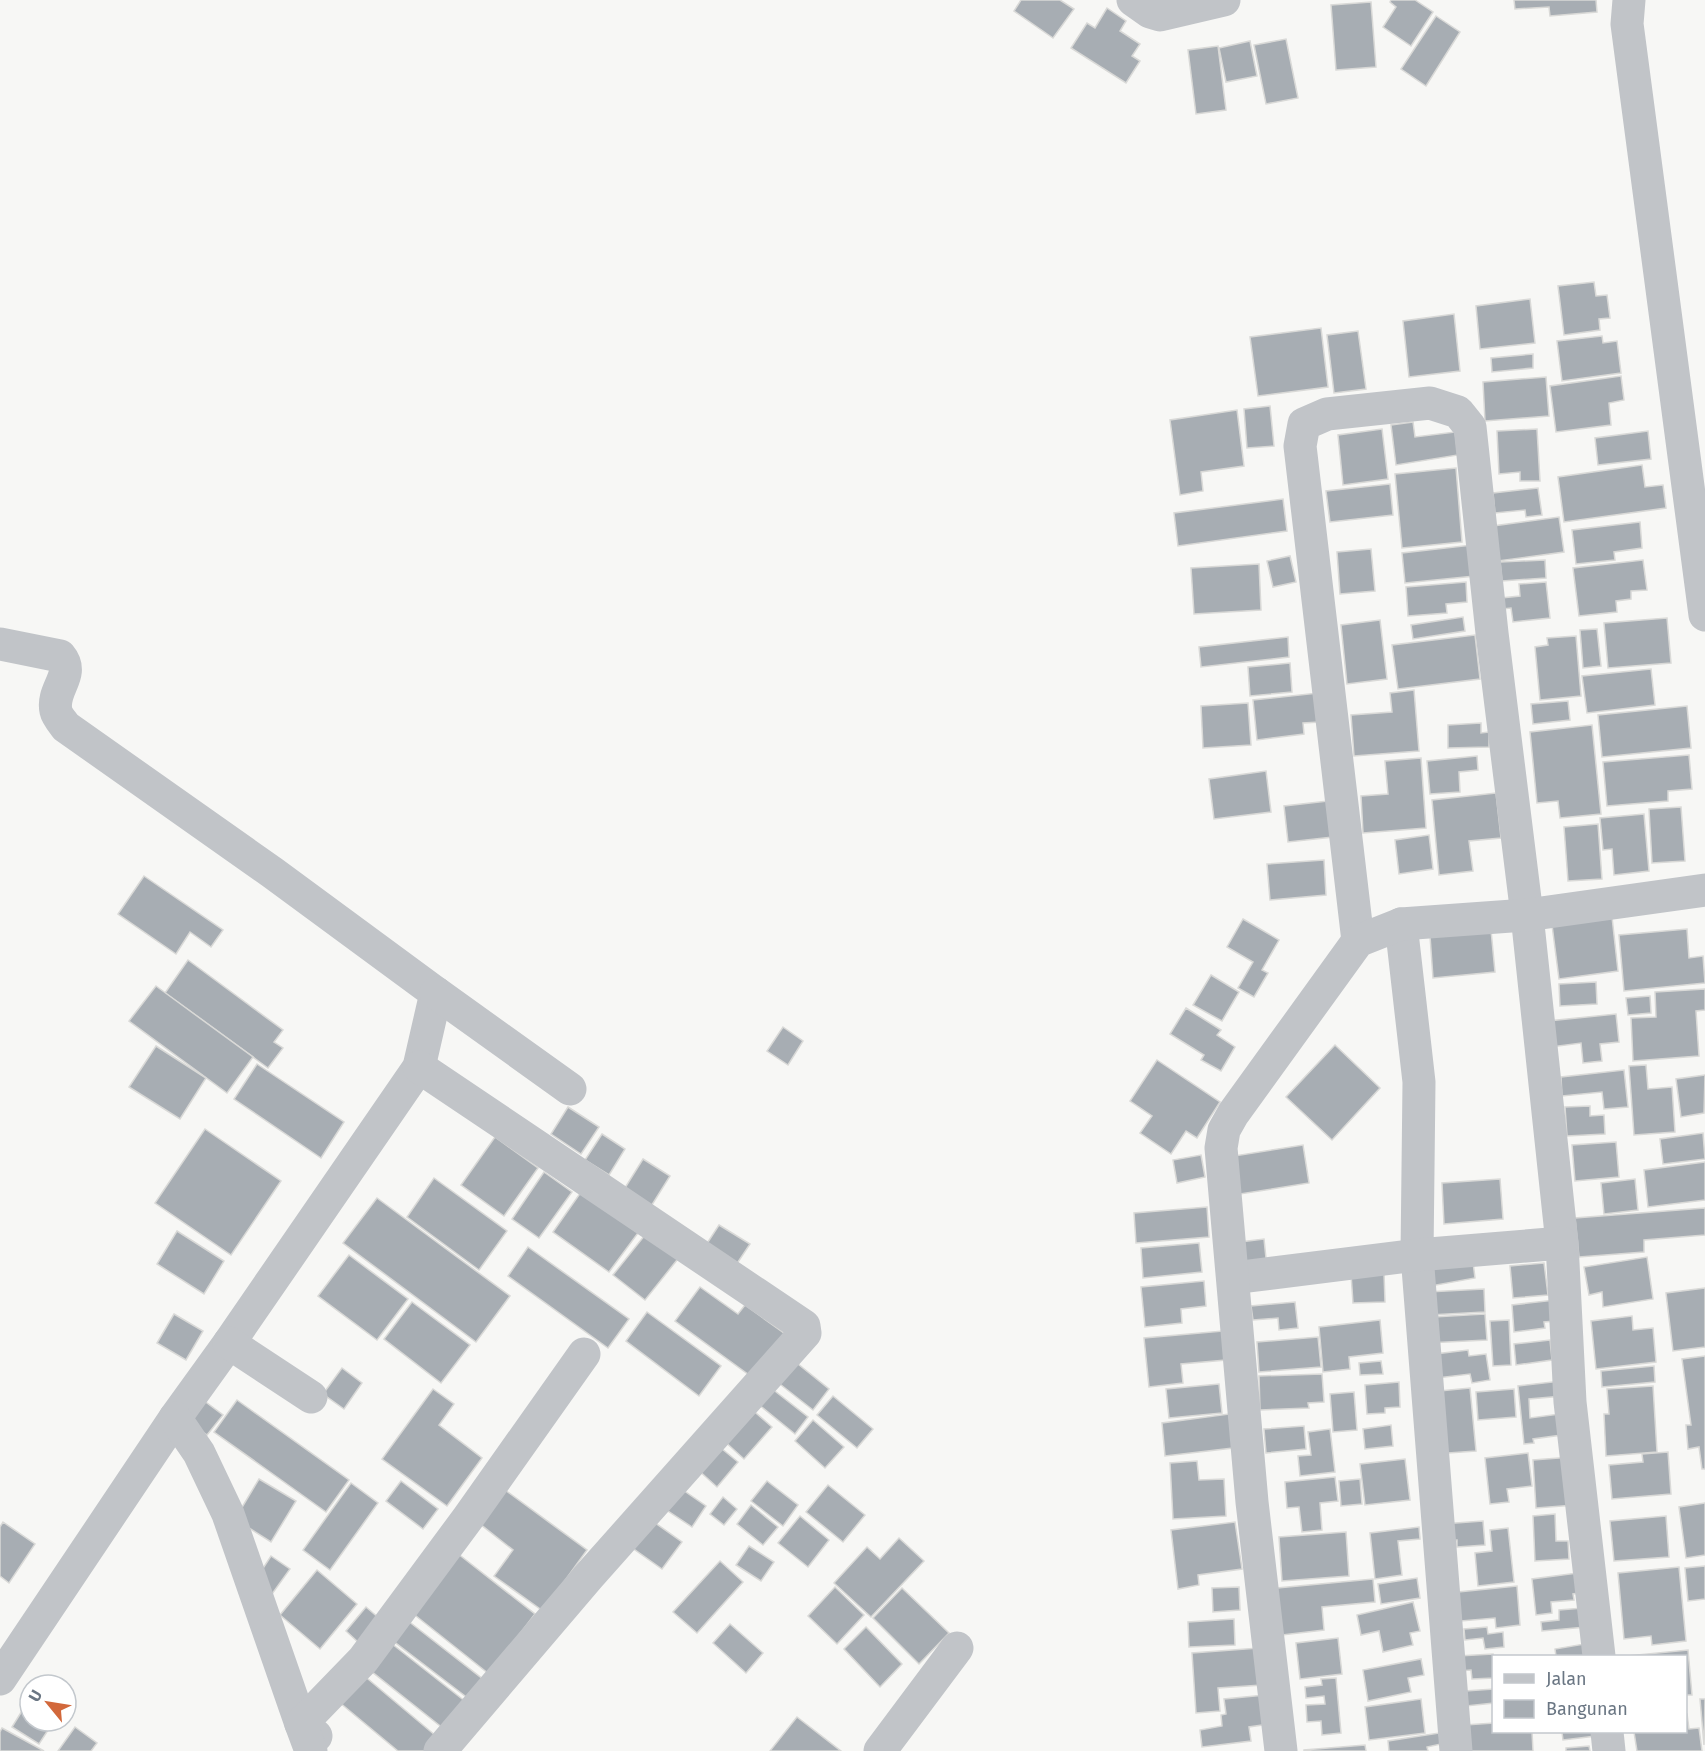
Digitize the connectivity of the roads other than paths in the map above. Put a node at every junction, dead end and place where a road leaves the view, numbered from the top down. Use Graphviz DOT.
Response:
graph roads {
  1 [pos="1133,0"];
  2 [pos="1224,0"];
  3 [pos="1629,0"];
  4 [pos="1705,615"];
  5 [pos="0,644"];
  6 [pos="1705,890"];
  7 [pos="1527,915"];
  8 [pos="1401,924"];
  9 [pos="1358,941"];
  10 [pos="436,993"];
  11 [pos="419,1067"];
  12 [pos="570,1089"];
  13 [pos="1562,1243"];
  14 [pos="1417,1255"];
  15 [pos="1233,1278"];
  16 [pos="229,1343"];
  17 [pos="584,1354"];
  18 [pos="311,1397"];
  19 [pos="175,1418"];
  20 [pos="957,1648"];
  21 [pos="1599,1655"];
  22 [pos="0,1679"];
  23 [pos="1607,1733"];
  24 [pos="306,1737"];
  25 [pos="334,1751"];
  26 [pos="440,1751"];
  27 [pos="880,1751"];
  28 [pos="1281,1751"];
  29 [pos="1456,1751"];
  30 [pos="1610,1751"];
  1 -- 2 [label="street"];
  3 -- 4 [label="street"];
  5 -- 10 [label="street"];
  6 -- 7 [label="street"];
  7 -- 8 [label="street"];
  7 -- 9 [label="street"];
  7 -- 13 [label="street"];
  8 -- 9 [label="street"];
  8 -- 14 [label="street"];
  9 -- 15 [label="street"];
  10 -- 11 [label="street"];
  10 -- 12 [label="street"];
  11 -- 16 [label="street"];
  11 -- 26 [label="street"];
  13 -- 14 [label="street"];
  13 -- 21 [label="street"];
  14 -- 15 [label="street"];
  14 -- 29 [label="street"];
  15 -- 28 [label="street"];
  16 -- 18 [label="street"];
  16 -- 19 [label="street"];
  17 -- 24 [label="street"];
  19 -- 22 [label="street"];
  19 -- 24 [label="street"];
  20 -- 27 [label="street"];
  23 -- 30 [label="street"];
  24 -- 25 [label="street"];
}
